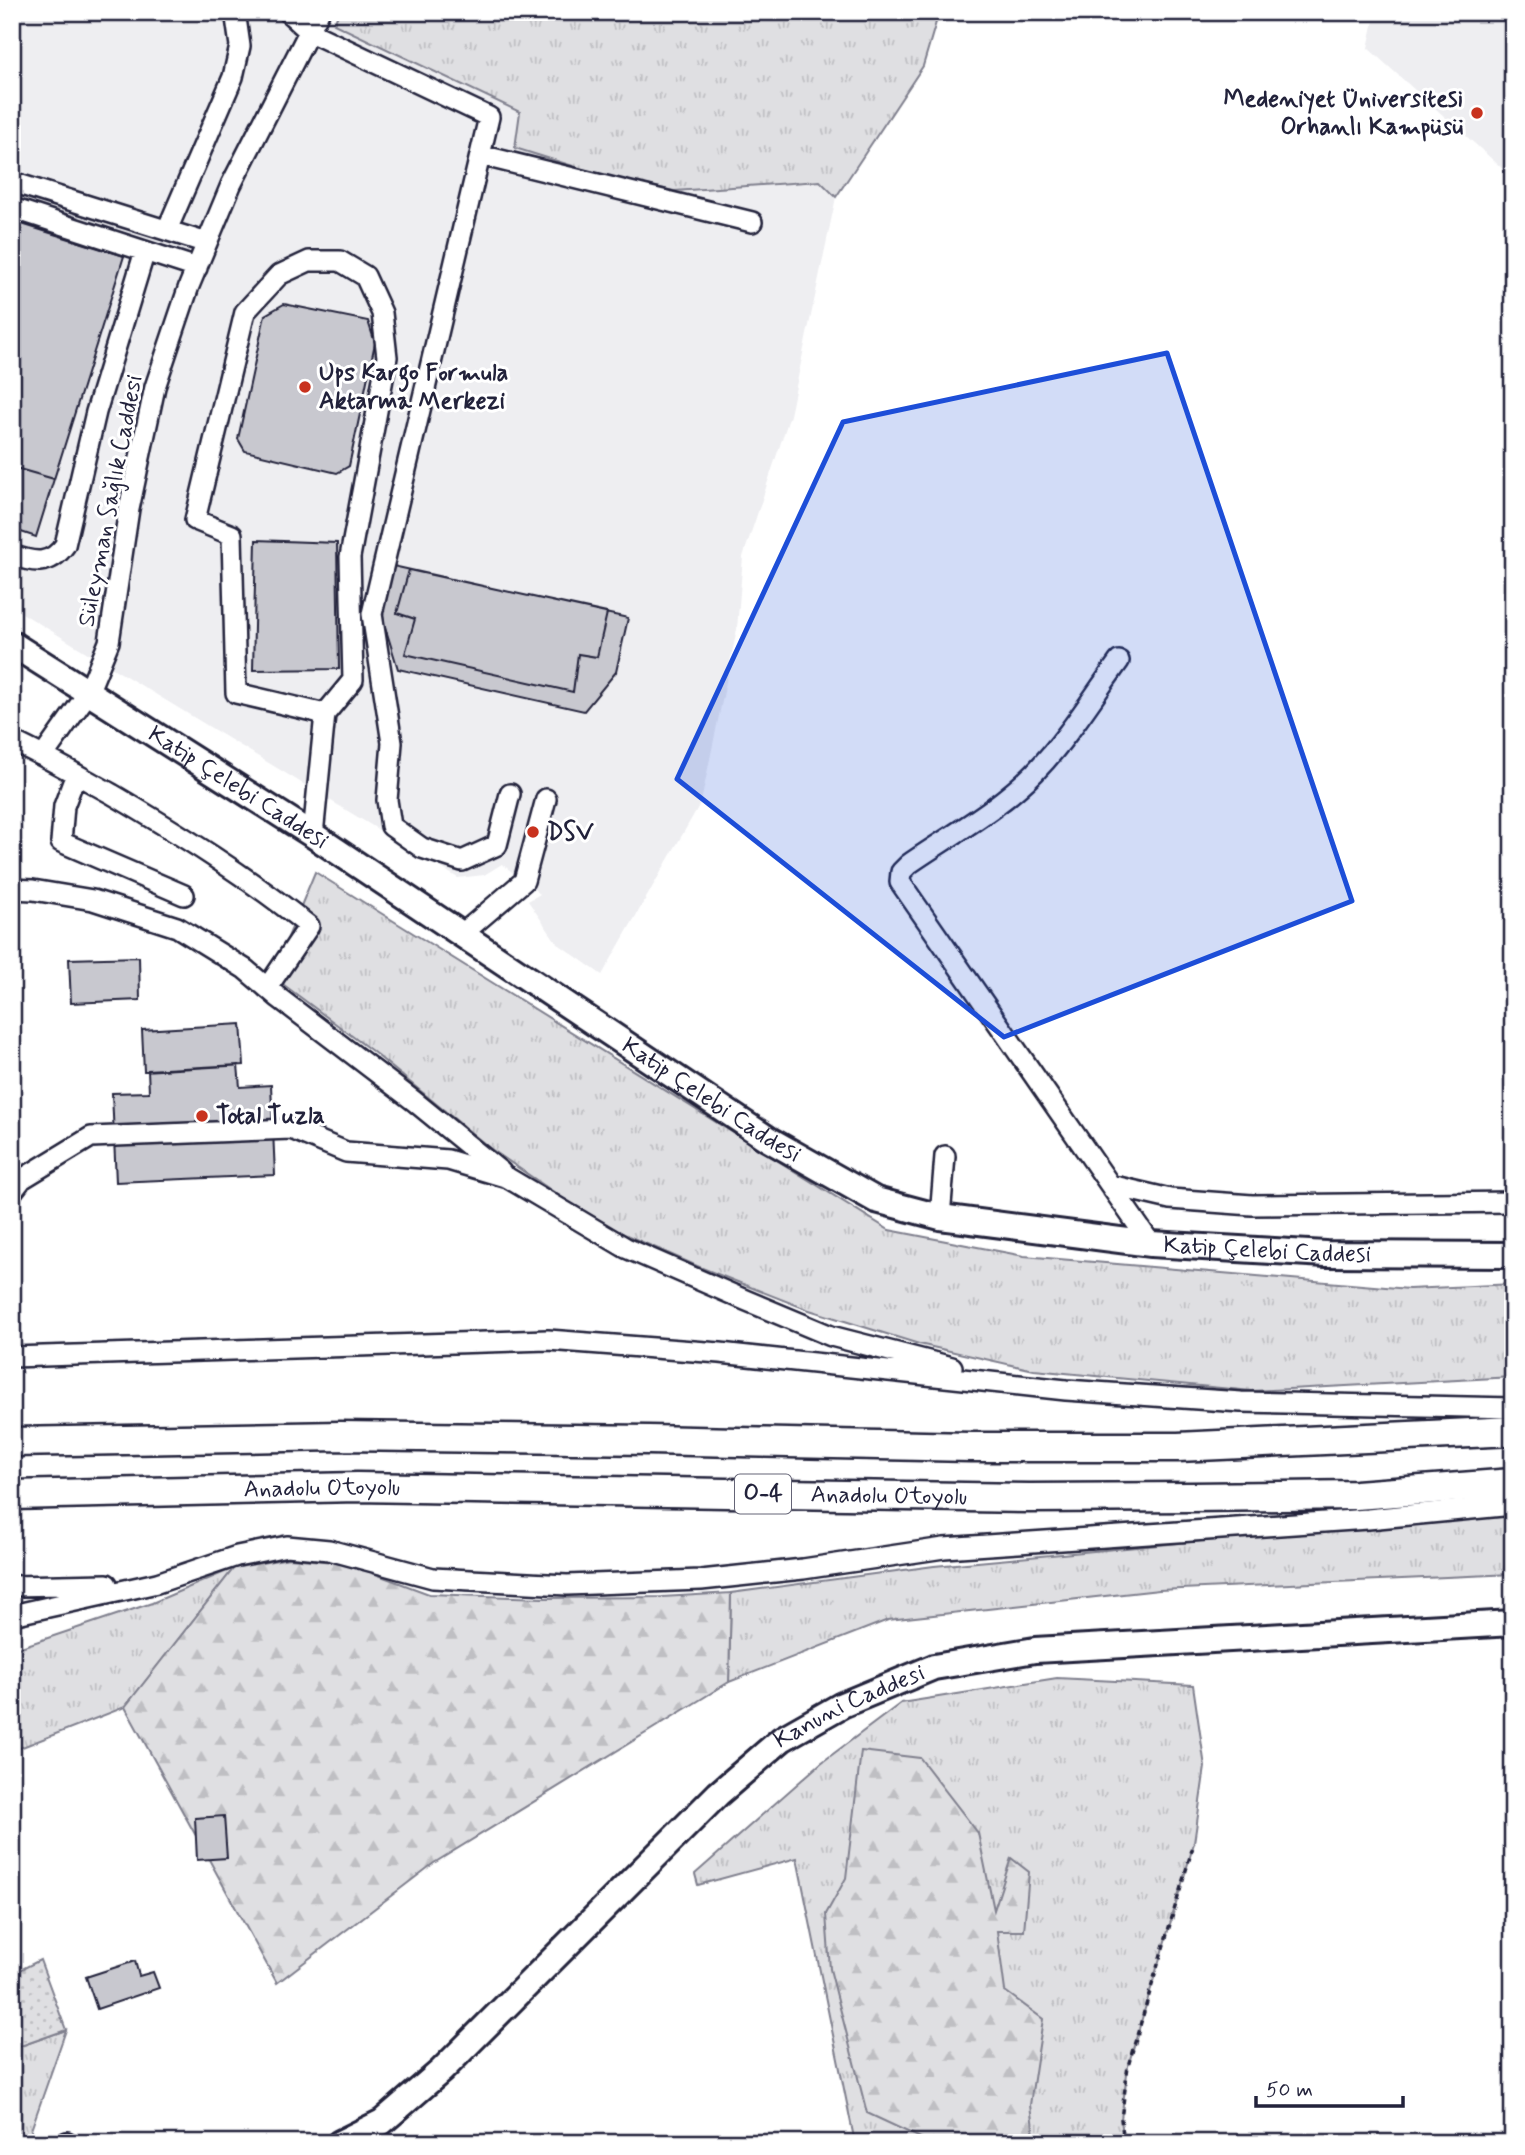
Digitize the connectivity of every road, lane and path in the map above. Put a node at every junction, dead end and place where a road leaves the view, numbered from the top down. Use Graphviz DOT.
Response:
graph roads {
  1 [pos="233,12"];
  2 [pos="288,12"];
  3 [pos="319,12"];
  4 [pos="310,32"];
  5 [pos="480,155"];
  6 [pos="12,182"];
  7 [pos="12,208"];
  8 [pos="752,222"];
  9 [pos="167,230"];
  10 [pos="207,243"];
  11 [pos="145,251"];
  12 [pos="197,268"];
  13 [pos="12,555"];
  14 [pos="12,644"];
  15 [pos="1119,661"];
  16 [pos="88,693"];
  17 [pos="325,714"];
  18 [pos="12,741"];
  19 [pos="44,755"];
  20 [pos="76,774"];
  21 [pos="510,794"];
  22 [pos="546,799"];
  23 [pos="313,835"];
  24 [pos="12,889"];
  25 [pos="184,895"];
  26 [pos="463,934"];
  27 [pos="267,988"];
  28 [pos="945,1156"];
  29 [pos="508,1178"];
  30 [pos="1110,1185"];
  31 [pos="12,1192"];
  32 [pos="1513,1202"];
  33 [pos="940,1217"];
  34 [pos="1151,1244"];
  35 [pos="1513,1255"];
  36 [pos="12,1357"];
  37 [pos="1066,1390"];
  38 [pos="1513,1408"];
  39 [pos="1513,1431"];
  40 [pos="12,1442"];
  41 [pos="1513,1483"];
  42 [pos="12,1495"];
  43 [pos="1513,1506"];
  44 [pos="157,1583"];
  45 [pos="12,1586"];
  46 [pos="12,1615"];
  47 [pos="1513,1623"];
  48 [pos="1194,1843"];
  49 [pos="340,2143"];
  50 [pos="1124,2143"];
  1 -- 9 [label="street"];
  2 -- 4 [label="street"];
  3 -- 4 [label="street, Süleyman Sağlık Caddesi"];
  4 -- 5 [label="street"];
  4 -- 10 [label="street, Süleyman Sağlık Caddesi"];
  5 -- 8 [label="street"];
  5 -- 21 [label="street"];
  6 -- 9 [label="street"];
  7 -- 11 [label="street"];
  9 -- 10 [label="street"];
  10 -- 12 [label="street, Süleyman Sağlık Caddesi"];
  11 -- 12 [label="street"];
  11 -- 13 [label="street"];
  12 -- 16 [label="street, Süleyman Sağlık Caddesi"];
  14 -- 16 [label="main road, Katip Çelebi Caddesi"];
  15 -- 30 [label="street"];
  16 -- 19 [label="street, Süleyman Sağlık Caddesi"];
  16 -- 23 [label="main road, Katip Çelebi Caddesi"];
  17 -- 17 [label="street"];
  17 -- 23 [label="street"];
  18 -- 19 [label="street"];
  19 -- 20 [label="street"];
  20 -- 25 [label="street"];
  20 -- 27 [label="street"];
  22 -- 26 [label="street"];
  23 -- 26 [label="main road, Katip Çelebi Caddesi"];
  24 -- 27 [label="street"];
  26 -- 33 [label="main road, Katip Çelebi Caddesi"];
  27 -- 29 [label="street"];
  28 -- 33 [label="street"];
  29 -- 31 [label="street"];
  29 -- 37 [label="street"];
  30 -- 32 [label="street"];
  30 -- 34 [label="street"];
  33 -- 34 [label="main road, Katip Çelebi Caddesi"];
  34 -- 35 [label="main road, Katip Çelebi Caddesi"];
  36 -- 37 [label="street"];
  37 -- 38 [label="street"];
  39 -- 40 [label="highway, Anadolu Otoyolu / O-4"];
  41 -- 42 [label="highway, Anadolu Otoyolu / O-4"];
  43 -- 44 [label="street"];
  44 -- 45 [label="street"];
  44 -- 46 [label="street"];
  47 -- 49 [label="main road, Kanuni Caddesi"];
  48 -- 50 [label="path"];
}
